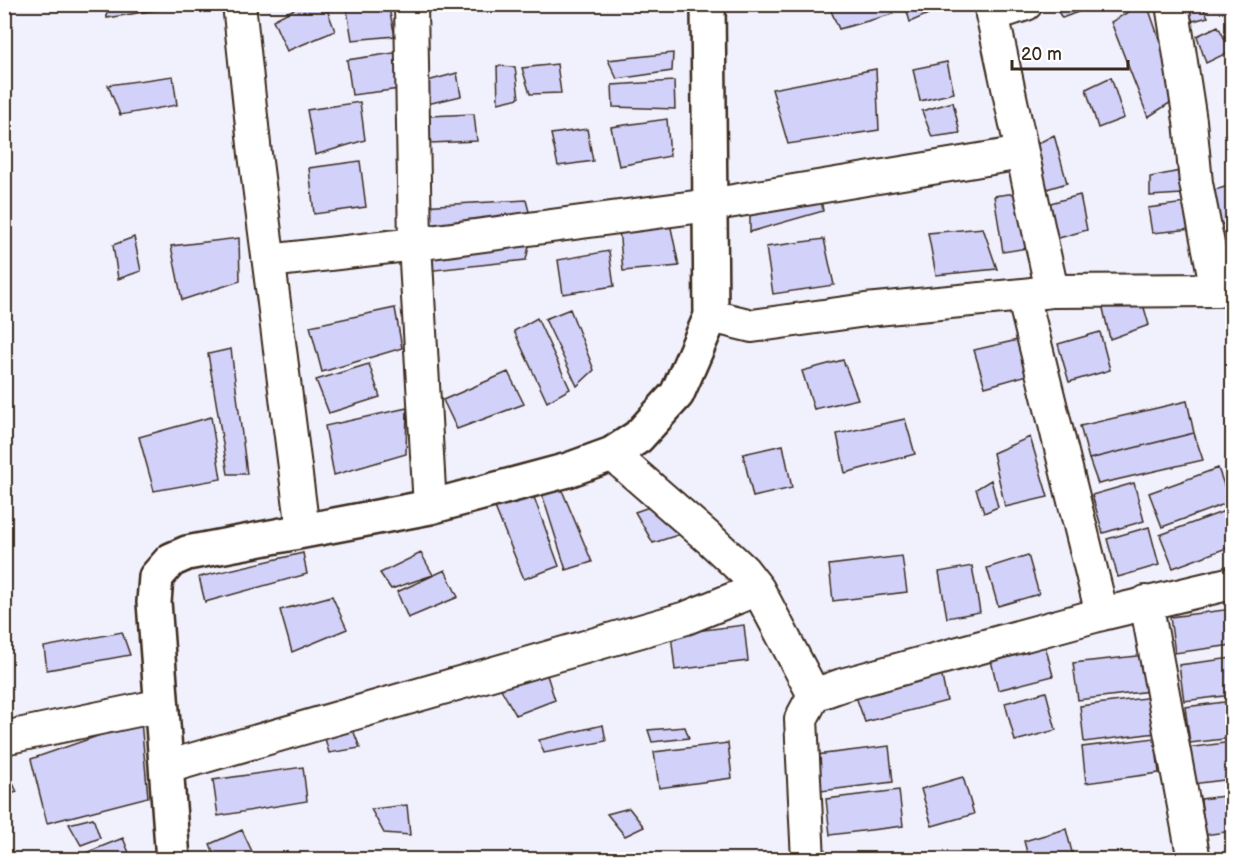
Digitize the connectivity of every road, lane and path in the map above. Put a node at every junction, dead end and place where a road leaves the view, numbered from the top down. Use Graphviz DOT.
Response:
graph roads {
  1 [pos="239,4"];
  2 [pos="411,4"];
  3 [pos="708,4"];
  4 [pos="1026,4"];
  5 [pos="1172,4"];
  6 [pos="991,10"];
  7 [pos="1022,153"];
  8 [pos="710,205"];
  9 [pos="415,244"];
  10 [pos="269,261"];
  11 [pos="1225,288"];
  12 [pos="1038,293"];
  13 [pos="711,316"];
  14 [pos="612,454"];
  15 [pos="430,507"];
  16 [pos="303,530"];
  17 [pos="1233,583"];
  18 [pos="758,589"];
  19 [pos="1146,602"];
  20 [pos="1102,614"];
  21 [pos="814,695"];
  22 [pos="162,705"];
  23 [pos="4,738"];
  24 [pos="167,767"];
  25 [pos="173,860"];
  26 [pos="808,860"];
  27 [pos="1194,860"];
  1 -- 10 [label="street"];
  2 -- 9 [label="street"];
  3 -- 8 [label="street"];
  4 -- 6 [label="street"];
  5 -- 11 [label="street"];
  6 -- 7 [label="street"];
  7 -- 8 [label="street"];
  7 -- 12 [label="street"];
  8 -- 9 [label="street"];
  8 -- 13 [label="street"];
  9 -- 10 [label="street"];
  9 -- 15 [label="street"];
  10 -- 16 [label="street"];
  11 -- 12 [label="street"];
  12 -- 13 [label="street"];
  12 -- 20 [label="street"];
  13 -- 14 [label="street"];
  14 -- 15 [label="street"];
  14 -- 18 [label="street"];
  15 -- 16 [label="street"];
  16 -- 22 [label="street"];
  17 -- 19 [label="street"];
  18 -- 21 [label="street"];
  18 -- 24 [label="street"];
  19 -- 20 [label="street"];
  19 -- 27 [label="street"];
  20 -- 21 [label="street"];
  21 -- 26 [label="street"];
  22 -- 23 [label="street"];
  22 -- 24 [label="street"];
  24 -- 25 [label="street"];
}
